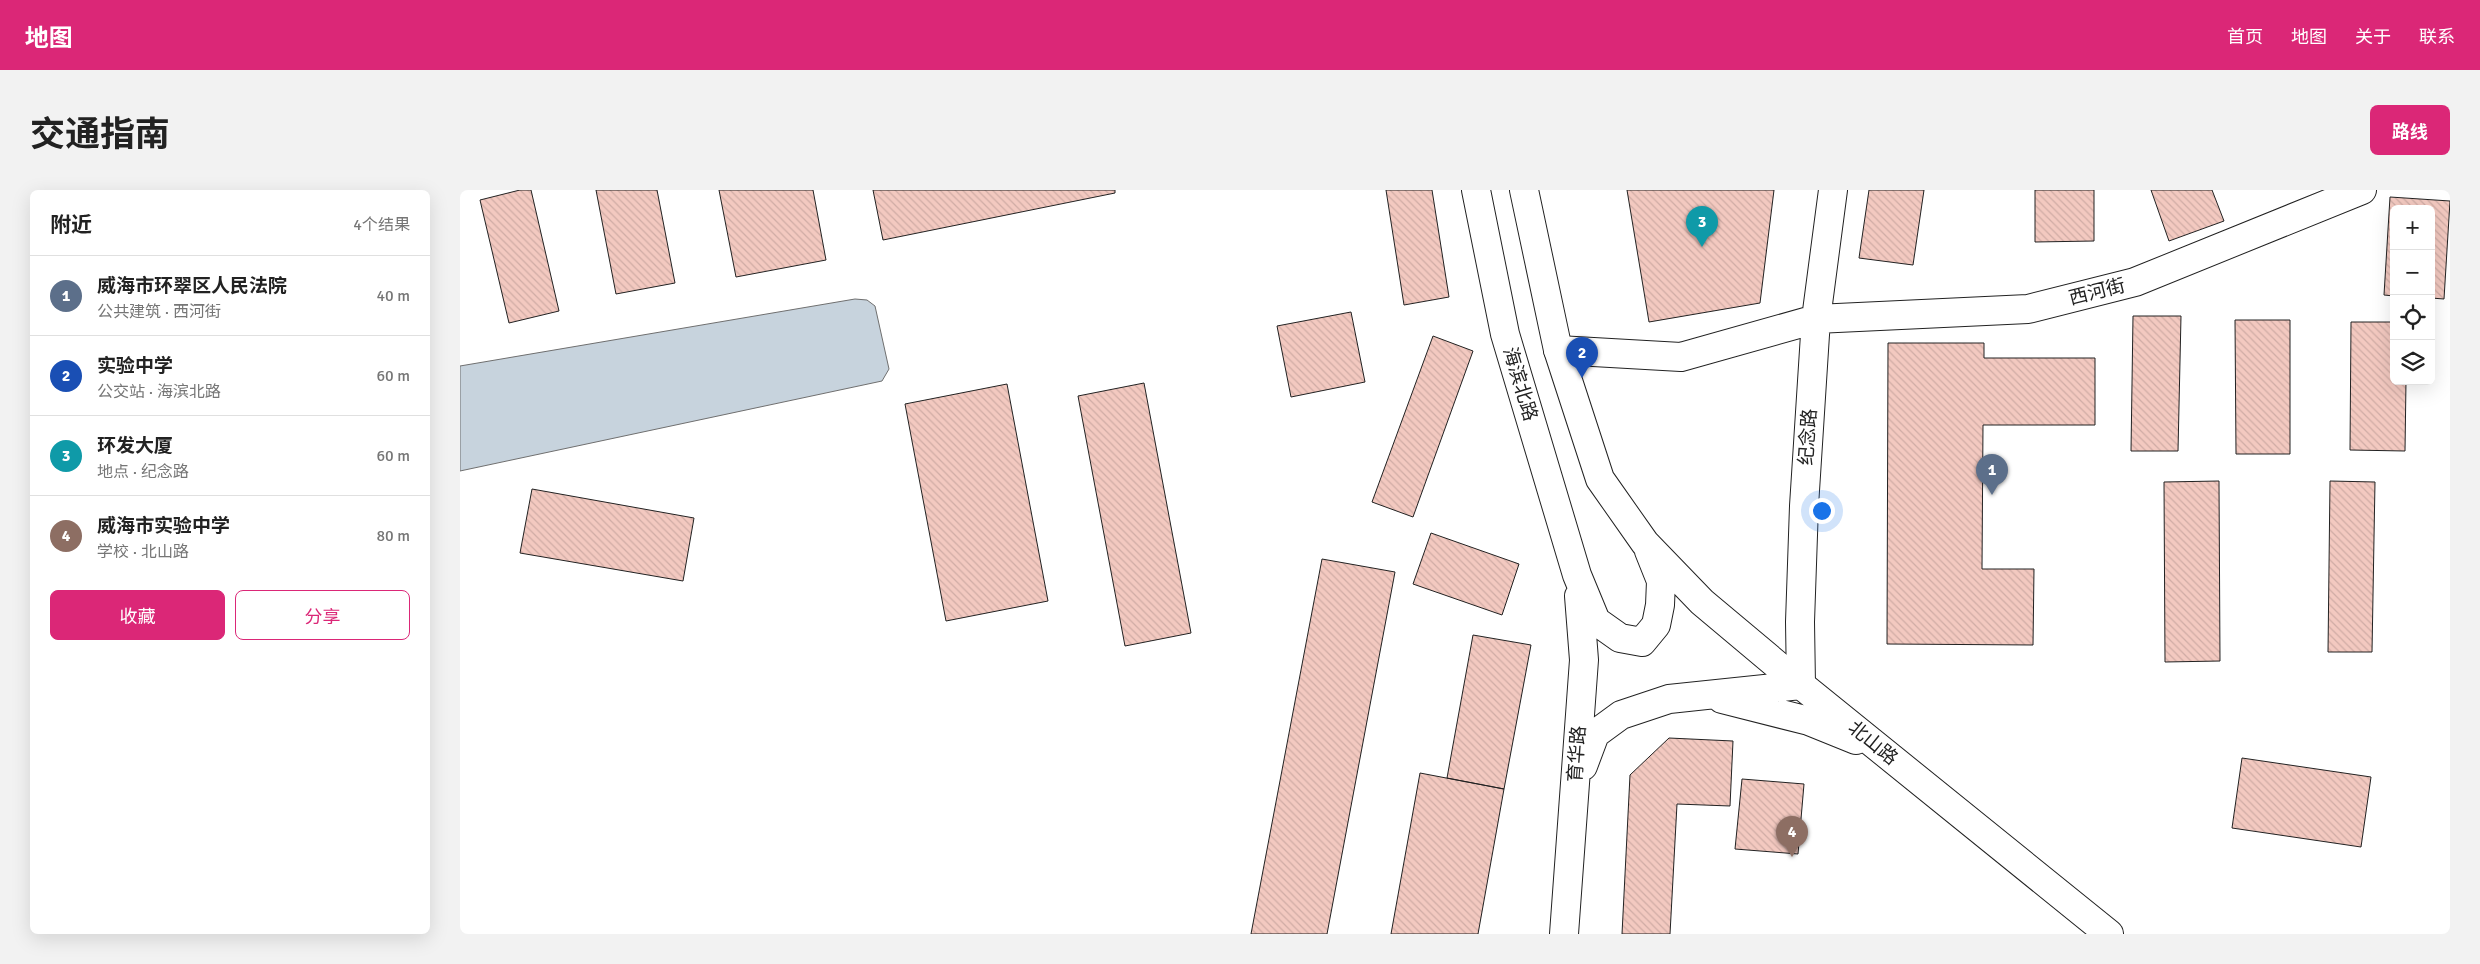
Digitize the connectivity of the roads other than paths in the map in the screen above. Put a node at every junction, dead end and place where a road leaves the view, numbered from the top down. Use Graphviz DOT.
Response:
graph roads {
  1 [pos="1476,190"];
  2 [pos="1524,190"];
  3 [pos="1833,190"];
  4 [pos="2362,190"];
  5 [pos="1816,319"];
  6 [pos="1558,350"];
  7 [pos="1645,543"];
  8 [pos="1577,575"];
  9 [pos="1801,686"];
  10 [pos="1702,694"];
  11 [pos="1880,749"];
  12 [pos="1574,788"];
  13 [pos="1564,934"];
  14 [pos="2109,934"];
  1 -- 8 [label="main road, 海滨北路"];
  2 -- 6 [label="main road"];
  3 -- 5 [label="main road, 纪念路"];
  4 -- 5 [label="main road, 西河街"];
  5 -- 6 [label="main road, 西河街"];
  5 -- 9 [label="main road, 纪念路"];
  6 -- 7 [label="main road"];
  7 -- 8 [label="main road"];
  7 -- 9 [label="main road, 北山路"];
  8 -- 12 [label="main road, 育华路"];
  9 -- 10 [label="main road"];
  9 -- 11 [label="main road, 北山路"];
  10 -- 11 [label="main road"];
  10 -- 12 [label="main road"];
  11 -- 14 [label="main road, 北山路"];
  12 -- 13 [label="main road, 育华路"];
}
